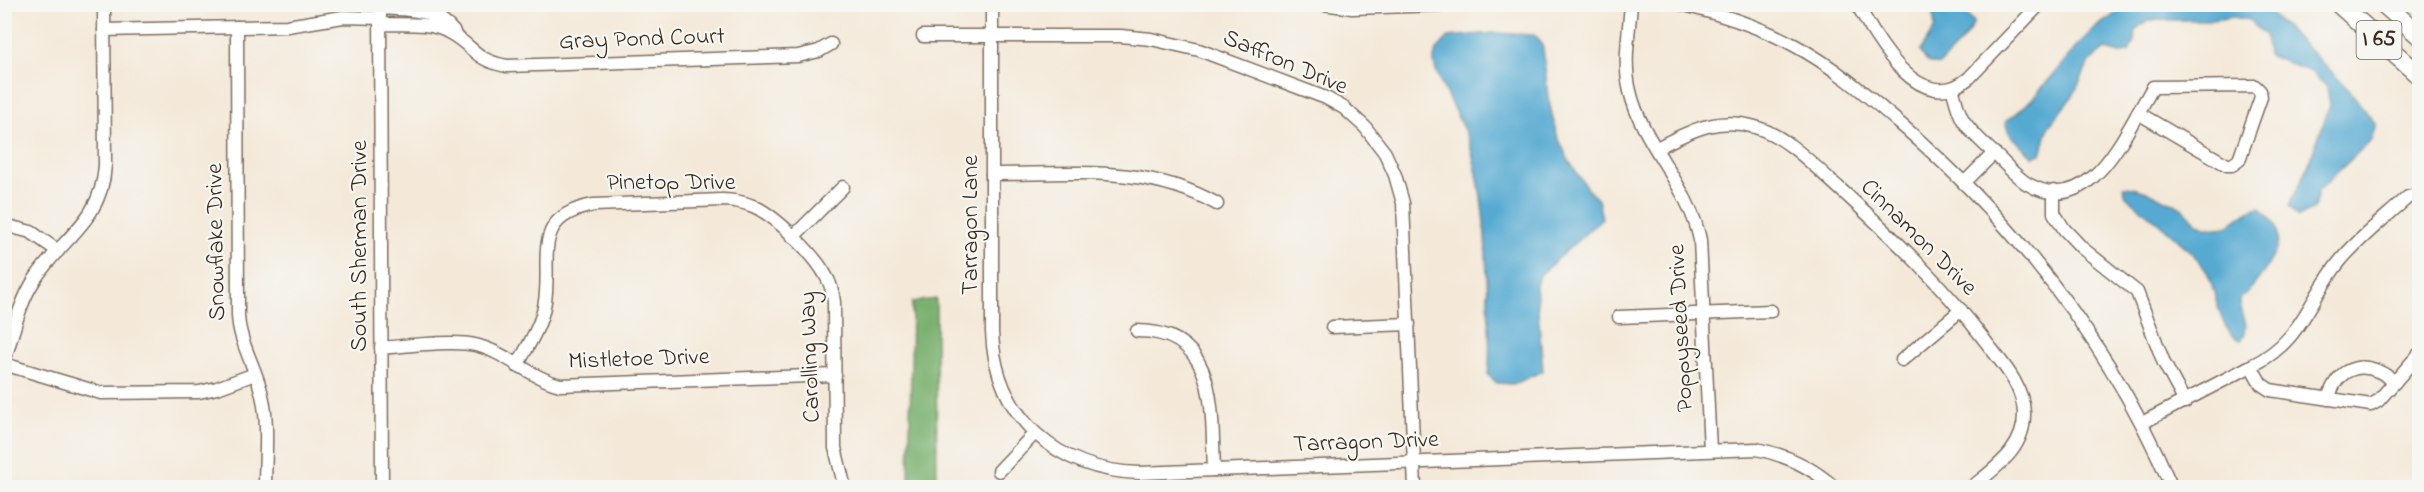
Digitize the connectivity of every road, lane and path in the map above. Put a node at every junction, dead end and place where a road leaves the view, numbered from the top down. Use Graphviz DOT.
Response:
graph roads {
  1 [pos="104,4"];
  2 [pos="992,4"];
  3 [pos="1323,4"];
  4 [pos="1467,4"];
  5 [pos="1630,4"];
  6 [pos="1681,4"];
  7 [pos="1857,4"];
  8 [pos="2040,4"];
  9 [pos="2339,4"];
  10 [pos="2384,4"];
  11 [pos="2400,4"];
  12 [pos="380,14"];
  13 [pos="2420,25"];
  14 [pos="237,27"];
  15 [pos="104,30"];
  16 [pos="923,36"];
  17 [pos="992,36"];
  18 [pos="2420,36"];
  19 [pos="831,44"];
  20 [pos="2420,76"];
  21 [pos="1952,87"];
  22 [pos="2138,113"];
  23 [pos="1657,148"];
  24 [pos="1994,153"];
  25 [pos="992,174"];
  26 [pos="1964,183"];
  27 [pos="843,187"];
  28 [pos="2054,191"];
  29 [pos="2420,194"];
  30 [pos="1217,204"];
  31 [pos="4,225"];
  32 [pos="793,237"];
  33 [pos="58,251"];
  34 [pos="1961,310"];
  35 [pos="1771,311"];
  36 [pos="1704,314"];
  37 [pos="1619,317"];
  38 [pos="1409,324"];
  39 [pos="1332,327"];
  40 [pos="1137,331"];
  41 [pos="381,348"];
  42 [pos="2420,353"];
  43 [pos="1902,360"];
  44 [pos="4,363"];
  45 [pos="517,366"];
  46 [pos="2251,366"];
  47 [pos="255,374"];
  48 [pos="835,375"];
  49 [pos="2395,382"];
  50 [pos="2328,399"];
  51 [pos="2185,402"];
  52 [pos="2142,423"];
  53 [pos="1035,433"];
  54 [pos="1710,450"];
  55 [pos="1414,462"];
  56 [pos="1214,470"];
  57 [pos="999,471"];
  58 [pos="265,488"];
  59 [pos="382,488"];
  60 [pos="845,488"];
  61 [pos="1415,488"];
  62 [pos="1835,488"];
  63 [pos="1971,488"];
  64 [pos="2172,488"];
  1 -- 15 [label="street"];
  2 -- 17 [label="street, Tarragon Lane"];
  3 -- 4 [label="street"];
  5 -- 23 [label="street, Poppyseed Drive"];
  6 -- 26 [label="street"];
  7 -- 21 [label="street"];
  8 -- 21 [label="street"];
  9 -- 20 [label="highway, I 65"];
  10 -- 18 [label="highway, I 65"];
  11 -- 13 [label="highway"];
  12 -- 14 [label="street, Gray Pond Court"];
  12 -- 19 [label="street, Gray Pond Court"];
  12 -- 41 [label="street, South Sherman Drive"];
  14 -- 15 [label="street, Gray Pond Court"];
  14 -- 47 [label="street, Snowflake Drive"];
  15 -- 33 [label="street"];
  16 -- 17 [label="street, Saffron Drive"];
  17 -- 25 [label="street, Tarragon Lane"];
  17 -- 38 [label="street, Saffron Drive"];
  21 -- 24 [label="street"];
  22 -- 22 [label="street"];
  22 -- 28 [label="street"];
  23 -- 34 [label="street, Cinnamon Drive"];
  23 -- 36 [label="street, Poppyseed Drive"];
  24 -- 26 [label="street"];
  24 -- 28 [label="street"];
  25 -- 30 [label="street"];
  25 -- 53 [label="street, Tarragon Lane"];
  26 -- 52 [label="street"];
  27 -- 32 [label="street"];
  28 -- 51 [label="street"];
  29 -- 46 [label="street"];
  31 -- 33 [label="street"];
  32 -- 45 [label="street, Pinetop Drive"];
  32 -- 48 [label="street, Carolling Way"];
  33 -- 44 [label="street"];
  34 -- 43 [label="street"];
  34 -- 63 [label="street, Cinnamon Drive"];
  35 -- 36 [label="street"];
  36 -- 37 [label="street"];
  36 -- 54 [label="street, Poppyseed Drive"];
  38 -- 39 [label="street"];
  38 -- 55 [label="street, Saffron Drive"];
  40 -- 56 [label="street"];
  41 -- 45 [label="street, Mistletoe Drive"];
  41 -- 59 [label="street, South Sherman Drive"];
  42 -- 49 [label="street"];
  44 -- 47 [label="street"];
  45 -- 48 [label="street, Mistletoe Drive"];
  46 -- 50 [label="street"];
  46 -- 51 [label="street"];
  47 -- 58 [label="street, Snowflake Drive"];
  48 -- 60 [label="street, Carolling Way"];
  49 -- 50 [label="street"];
  49 -- 50 [label="street"];
  51 -- 52 [label="street"];
  52 -- 64 [label="street"];
  53 -- 56 [label="street, Tarragon Drive"];
  53 -- 57 [label="street"];
  54 -- 55 [label="street, Tarragon Drive"];
  54 -- 62 [label="street, Tarragon Drive"];
  55 -- 56 [label="street, Tarragon Drive"];
  55 -- 61 [label="street, Saffron Drive"];
}
